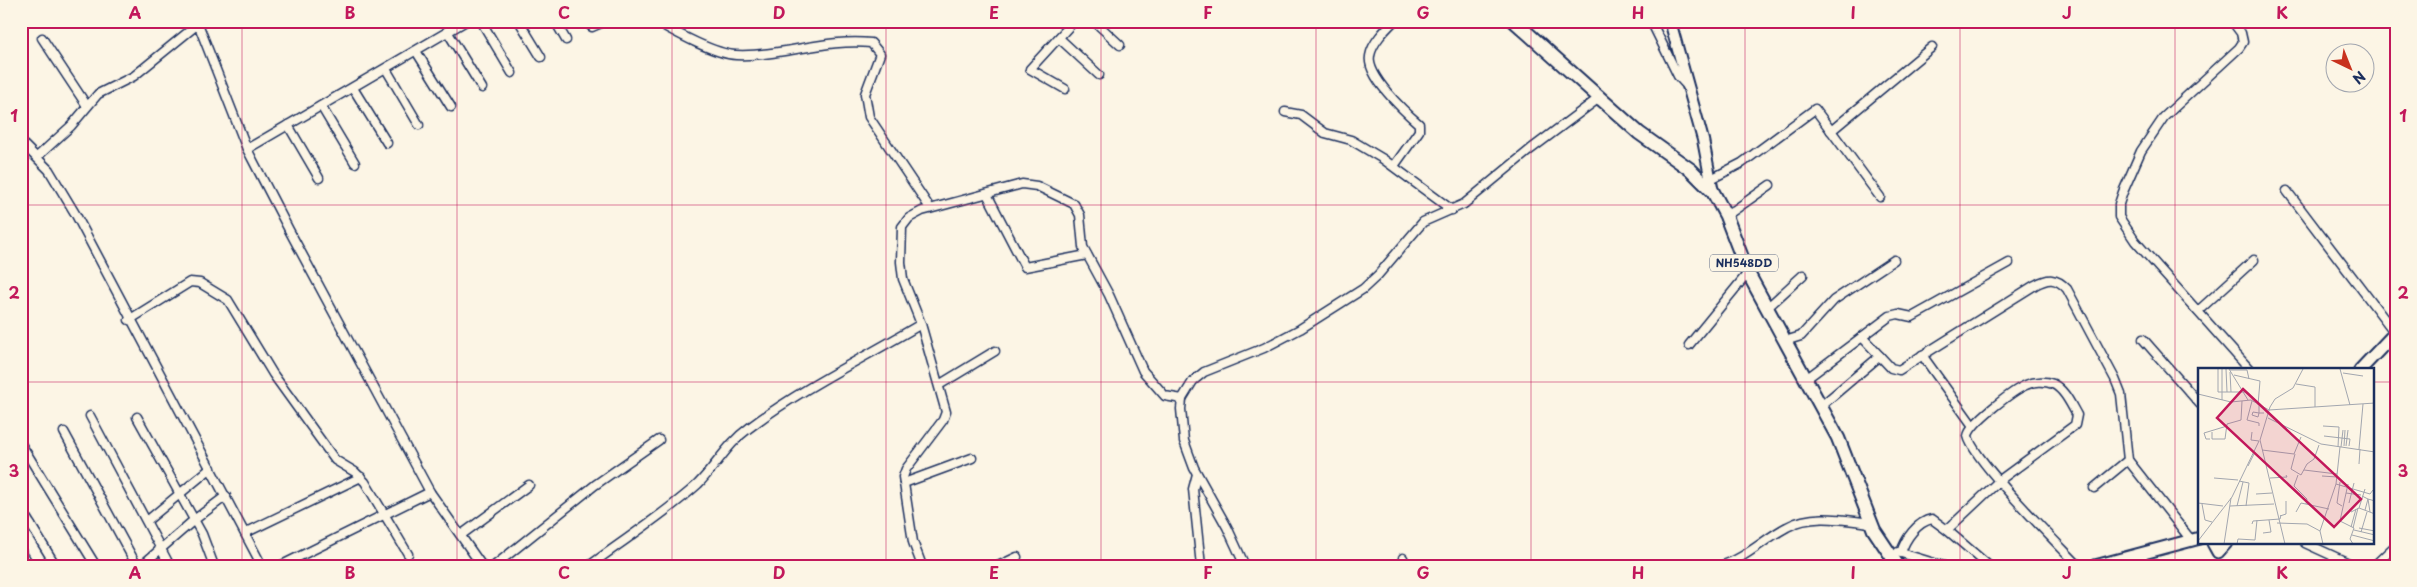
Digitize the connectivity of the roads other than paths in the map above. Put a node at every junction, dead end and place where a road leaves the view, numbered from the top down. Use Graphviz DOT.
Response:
graph roads {
  1 [pos="466,21"];
  2 [pos="481,21"];
  3 [pos="520,21"];
  4 [pos="555,21"];
  5 [pos="584,21"];
  6 [pos="606,21"];
  7 [pos="655,21"];
  8 [pos="1074,21"];
  9 [pos="1094,21"];
  10 [pos="1394,21"];
  11 [pos="1514,21"];
  12 [pos="1651,21"];
  13 [pos="1670,21"];
  14 [pos="2232,21"];
  15 [pos="197,23"];
  16 [pos="447,32"];
  17 [pos="42,38"];
  18 [pos="1059,38"];
  19 [pos="566,40"];
  20 [pos="1120,45"];
  21 [pos="1932,47"];
  22 [pos="416,50"];
  23 [pos="541,57"];
  24 [pos="386,69"];
  25 [pos="512,73"];
  26 [pos="1099,75"];
  27 [pos="353,88"];
  28 [pos="482,88"];
  29 [pos="1690,88"];
  30 [pos="1065,89"];
  31 [pos="1599,98"];
  32 [pos="88,106"];
  33 [pos="321,106"];
  34 [pos="451,107"];
  35 [pos="1285,112"];
  36 [pos="288,125"];
  37 [pos="419,125"];
  38 [pos="1831,131"];
  39 [pos="21,142"];
  40 [pos="386,143"];
  41 [pos="247,149"];
  42 [pos="37,157"];
  43 [pos="355,163"];
  44 [pos="1394,166"];
  45 [pos="319,178"];
  46 [pos="1712,185"];
  47 [pos="1770,185"];
  48 [pos="2287,191"];
  49 [pos="988,194"];
  50 [pos="1880,197"];
  51 [pos="930,208"];
  52 [pos="1452,210"];
  53 [pos="1726,216"];
  54 [pos="1087,255"];
  55 [pos="1894,260"];
  56 [pos="2254,260"];
  57 [pos="2009,263"];
  58 [pos="1748,273"];
  59 [pos="1803,275"];
  60 [pos="1767,308"];
  61 [pos="2198,311"];
  62 [pos="129,320"];
  63 [pos="921,324"];
  64 [pos="2395,332"];
  65 [pos="1862,337"];
  66 [pos="2143,339"];
  67 [pos="1785,341"];
  68 [pos="1689,345"];
  69 [pos="995,352"];
  70 [pos="1880,356"];
  71 [pos="1922,356"];
  72 [pos="2248,368"];
  73 [pos="2362,368"];
  74 [pos="1806,378"];
  75 [pos="939,385"];
  76 [pos="1182,399"];
  77 [pos="2198,402"];
  78 [pos="1821,406"];
  79 [pos="90,416"];
  80 [pos="137,417"];
  81 [pos="1973,426"];
  82 [pos="64,432"];
  83 [pos="659,440"];
  84 [pos="21,444"];
  85 [pos="972,458"];
  86 [pos="2128,460"];
  87 [pos="211,468"];
  88 [pos="1198,474"];
  89 [pos="361,477"];
  90 [pos="2000,480"];
  91 [pos="904,483"];
  92 [pos="529,485"];
  93 [pos="2094,488"];
  94 [pos="430,492"];
  95 [pos="180,494"];
  96 [pos="226,496"];
  97 [pos="21,509"];
  98 [pos="385,514"];
  99 [pos="148,520"];
  100 [pos="194,520"];
  101 [pos="1871,523"];
  102 [pos="31,525"];
  103 [pos="1948,530"];
  104 [pos="21,531"];
  105 [pos="245,533"];
  106 [pos="461,535"];
  107 [pos="2195,539"];
  108 [pos="2214,544"];
  109 [pos="2225,544"];
  110 [pos="2306,544"];
  111 [pos="2396,545"];
  112 [pos="162,548"];
  113 [pos="21,551"];
  114 [pos="1895,552"];
  115 [pos="408,554"];
  116 [pos="1017,557"];
  117 [pos="30,566"];
  118 [pos="56,566"];
  119 [pos="96,566"];
  120 [pos="139,566"];
  121 [pos="170,566"];
  122 [pos="214,566"];
  123 [pos="262,566"];
  124 [pos="280,566"];
  125 [pos="482,566"];
  126 [pos="494,566"];
  127 [pos="589,566"];
  128 [pos="922,566"];
  129 [pos="998,566"];
  130 [pos="1201,566"];
  131 [pos="1245,566"];
  132 [pos="1720,566"];
  133 [pos="1898,566"];
  134 [pos="1944,566"];
  135 [pos="1989,566"];
  136 [pos="2079,566"];
  137 [pos="2095,566"];
  138 [pos="2354,566"];
  139 [pos="2374,566"];
  1 -- 16 [label="street"];
  2 -- 25 [label="street"];
  3 -- 23 [label="street"];
  4 -- 19 [label="street"];
  5 -- 6 [label="street"];
  7 -- 51 [label="street"];
  8 -- 18 [label="street"];
  9 -- 20 [label="street"];
  10 -- 44 [label="street"];
  11 -- 31 [label="highway, NH548DD"];
  12 -- 29 [label="street"];
  13 -- 29 [label="street"];
  14 -- 61 [label="street"];
  15 -- 32 [label="street"];
  15 -- 41 [label="street"];
  16 -- 22 [label="street"];
  16 -- 28 [label="street"];
  17 -- 32 [label="street"];
  18 -- 26 [label="street"];
  18 -- 30 [label="street"];
  21 -- 38 [label="street"];
  22 -- 24 [label="street"];
  22 -- 34 [label="street"];
  24 -- 27 [label="street"];
  24 -- 37 [label="street"];
  27 -- 33 [label="street"];
  27 -- 40 [label="street"];
  29 -- 46 [label="street"];
  31 -- 46 [label="highway, NH548DD"];
  31 -- 52 [label="street"];
  32 -- 42 [label="street"];
  33 -- 36 [label="street"];
  33 -- 43 [label="street"];
  35 -- 44 [label="street"];
  36 -- 41 [label="street"];
  36 -- 45 [label="street"];
  38 -- 46 [label="street"];
  38 -- 50 [label="street"];
  39 -- 42 [label="street"];
  41 -- 94 [label="street"];
  42 -- 62 [label="street"];
  44 -- 52 [label="street"];
  46 -- 53 [label="highway, NH548DD"];
  47 -- 53 [label="street"];
  48 -- 64 [label="street"];
  49 -- 51 [label="street"];
  49 -- 54 [label="street"];
  49 -- 54 [label="street"];
  51 -- 63 [label="street"];
  52 -- 76 [label="street"];
  53 -- 58 [label="highway, NH548DD"];
  54 -- 76 [label="street"];
  55 -- 67 [label="street"];
  56 -- 61 [label="street"];
  57 -- 65 [label="street"];
  58 -- 60 [label="highway, NH548DD"];
  58 -- 68 [label="street"];
  59 -- 60 [label="street"];
  60 -- 67 [label="highway, NH548DD"];
  61 -- 72 [label="street"];
  62 -- 87 [label="street"];
  62 -- 89 [label="street"];
  63 -- 75 [label="street"];
  63 -- 127 [label="street"];
  64 -- 73 [label="main road"];
  65 -- 70 [label="street"];
  65 -- 74 [label="street"];
  66 -- 77 [label="street"];
  67 -- 74 [label="highway, NH548DD"];
  69 -- 75 [label="street"];
  70 -- 71 [label="street"];
  70 -- 78 [label="street"];
  71 -- 81 [label="street"];
  71 -- 86 [label="street"];
  74 -- 78 [label="highway, NH548DD"];
  75 -- 91 [label="street"];
  76 -- 88 [label="street"];
  78 -- 101 [label="highway, NH548DD"];
  79 -- 99 [label="street"];
  80 -- 95 [label="street"];
  81 -- 90 [label="street"];
  81 -- 90 [label="street"];
  82 -- 120 [label="street"];
  83 -- 126 [label="street"];
  84 -- 119 [label="street"];
  85 -- 91 [label="street"];
  86 -- 93 [label="street"];
  86 -- 107 [label="street"];
  87 -- 95 [label="street"];
  87 -- 96 [label="street"];
  88 -- 130 [label="street"];
  88 -- 131 [label="street"];
  89 -- 98 [label="street"];
  89 -- 105 [label="street"];
  90 -- 103 [label="street"];
  90 -- 136 [label="street"];
  91 -- 128 [label="street"];
  92 -- 106 [label="street"];
  94 -- 98 [label="street"];
  94 -- 106 [label="street"];
  95 -- 99 [label="street"];
  95 -- 100 [label="street"];
  96 -- 100 [label="street"];
  96 -- 105 [label="street"];
  97 -- 102 [label="street"];
  98 -- 115 [label="street"];
  98 -- 124 [label="street"];
  99 -- 112 [label="street"];
  100 -- 112 [label="street"];
  100 -- 122 [label="street"];
  101 -- 114 [label="highway, NH548DD"];
  101 -- 132 [label="street"];
  102 -- 104 [label="street"];
  102 -- 118 [label="street"];
  103 -- 114 [label="street"];
  103 -- 135 [label="street"];
  105 -- 123 [label="street"];
  106 -- 125 [label="street"];
  107 -- 137 [label="main road"];
  108 -- 109 [label="main road"];
  110 -- 138 [label="street"];
  111 -- 139 [label="street"];
  112 -- 120 [label="street"];
  112 -- 121 [label="street"];
  113 -- 117 [label="street"];
  114 -- 133 [label="highway, NH548DD"];
  114 -- 134 [label="street"];
  116 -- 129 [label="street"];
}
